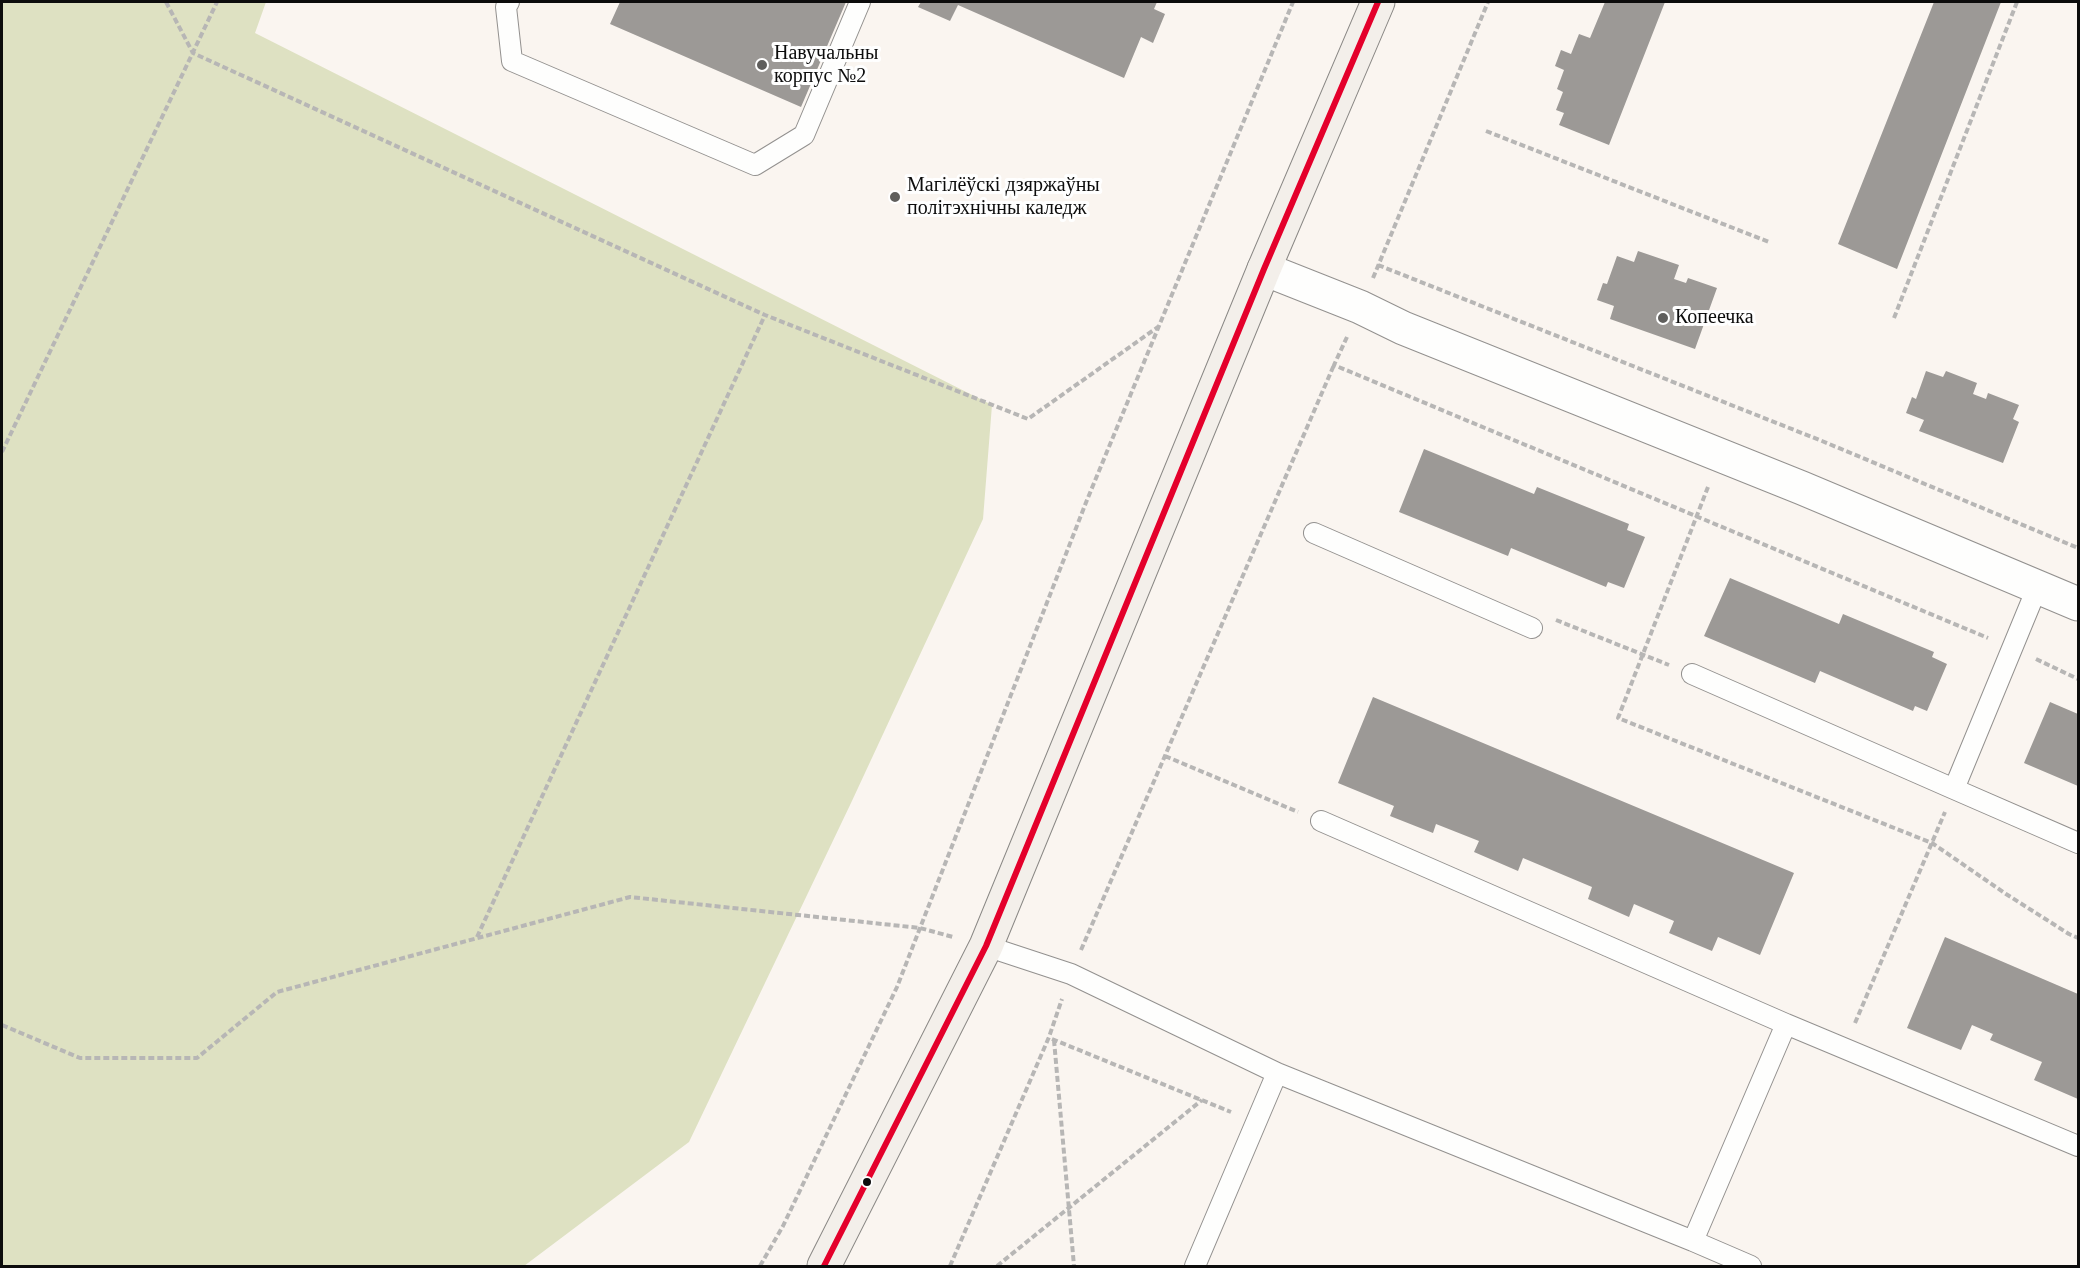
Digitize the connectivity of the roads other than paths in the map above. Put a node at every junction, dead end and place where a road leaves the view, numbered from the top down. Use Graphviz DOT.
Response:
graph roads {
  1 [pos="508,2"];
  2 [pos="860,2"];
  3 [pos="1378,2"];
  4 [pos="1264,268"];
  5 [pos="1314,533"];
  6 [pos="2037,588"];
  7 [pos="2079,604"];
  8 [pos="1532,628"];
  9 [pos="1692,674"];
  10 [pos="1954,789"];
  11 [pos="1321,821"];
  12 [pos="2079,843"];
  13 [pos="986,946"];
  14 [pos="1786,1024"];
  15 [pos="1277,1072"];
  16 [pos="2079,1146"];
  17 [pos="1694,1241"];
  18 [pos="824,1266"];
  19 [pos="1195,1266"];
  20 [pos="1751,1266"];
  1 -- 2 [label="lane"];
  3 -- 4 [label="main road"];
  4 -- 6 [label="street"];
  4 -- 13 [label="main road"];
  5 -- 8 [label="lane"];
  6 -- 7 [label="street"];
  6 -- 10 [label="lane"];
  9 -- 10 [label="lane"];
  10 -- 12 [label="lane"];
  11 -- 14 [label="lane"];
  13 -- 15 [label="lane"];
  13 -- 18 [label="main road"];
  14 -- 16 [label="lane"];
  14 -- 17 [label="lane"];
  15 -- 17 [label="lane"];
  15 -- 19 [label="lane"];
  17 -- 20 [label="lane"];
}
